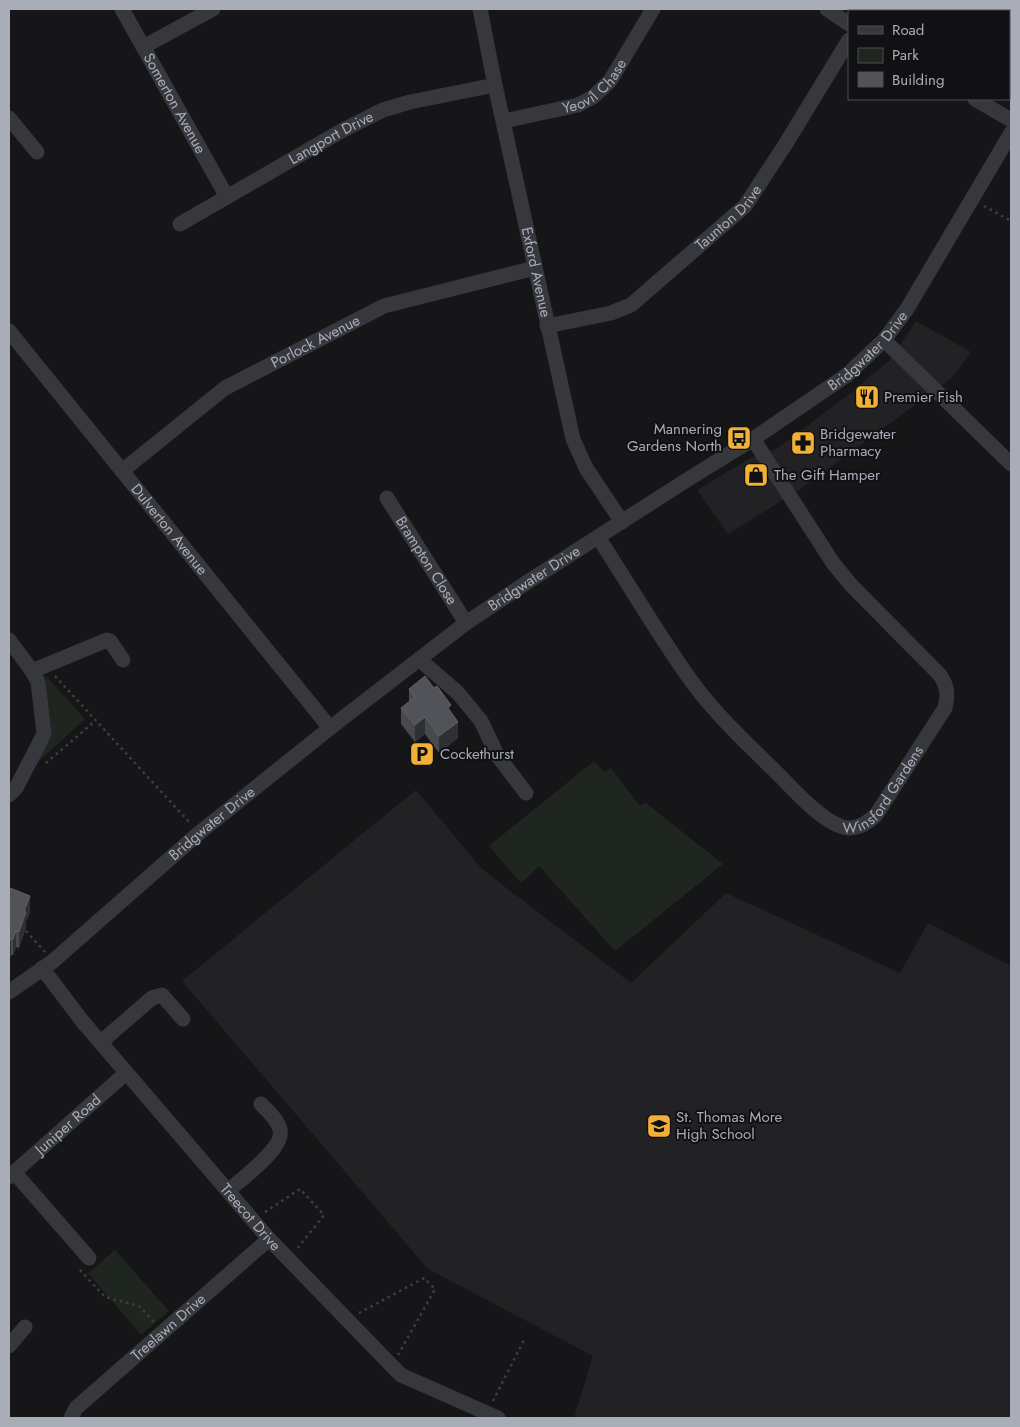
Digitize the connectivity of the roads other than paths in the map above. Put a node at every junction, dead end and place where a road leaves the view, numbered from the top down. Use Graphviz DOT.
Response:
graph roads {
  1 [pos="122,9"];
  2 [pos="213,9"];
  3 [pos="480,9"];
  4 [pos="653,9"];
  5 [pos="827,9"];
  6 [pos="848,23"];
  7 [pos="848,42"];
  8 [pos="143,47"];
  9 [pos="496,85"];
  10 [pos="977,100"];
  11 [pos="9,118"];
  12 [pos="1011,120"];
  13 [pos="504,121"];
  14 [pos="1011,133"];
  15 [pos="37,152"];
  16 [pos="227,197"];
  17 [pos="180,224"];
  18 [pos="535,268"];
  19 [pos="547,326"];
  20 [pos="9,331"];
  21 [pos="884,340"];
  22 [pos="753,439"];
  23 [pos="1011,464"];
  24 [pos="122,471"];
  25 [pos="387,498"];
  26 [pos="622,522"];
  27 [pos="598,537"];
  28 [pos="466,623"];
  29 [pos="9,640"];
  30 [pos="419,659"];
  31 [pos="123,660"];
  32 [pos="32,671"];
  33 [pos="330,728"];
  34 [pos="526,793"];
  35 [pos="9,795"];
  36 [pos="47,965"];
  37 [pos="9,992"];
  38 [pos="183,1019"];
  39 [pos="100,1042"];
  40 [pos="126,1073"];
  41 [pos="261,1104"];
  42 [pos="11,1174"];
  43 [pos="228,1191"];
  44 [pos="269,1239"];
  45 [pos="82,1261"];
  46 [pos="25,1327"];
  47 [pos="9,1346"];
  48 [pos="492,1416"];
  49 [pos="71,1418"];
  1 -- 8 [label="street, Somerton Avenue"];
  2 -- 8 [label="street"];
  3 -- 9 [label="street, Exford Avenue"];
  4 -- 13 [label="street, Yeovil Chase"];
  5 -- 6 [label="street"];
  7 -- 19 [label="street, Taunton Drive"];
  8 -- 16 [label="street, Somerton Avenue"];
  9 -- 13 [label="street, Exford Avenue"];
  9 -- 16 [label="street, Langport Drive"];
  10 -- 12 [label="street"];
  11 -- 15 [label="street"];
  13 -- 18 [label="street, Exford Avenue"];
  14 -- 21 [label="street, Bridgwater Drive"];
  16 -- 17 [label="street, Langport Drive"];
  18 -- 19 [label="street, Exford Avenue"];
  18 -- 24 [label="street, Porlock Avenue"];
  19 -- 26 [label="street, Exford Avenue"];
  20 -- 24 [label="street, Dulverton Avenue"];
  21 -- 22 [label="street, Bridgwater Drive"];
  21 -- 23 [label="street"];
  22 -- 26 [label="street, Bridgwater Drive"];
  22 -- 27 [label="street, Winsford Gardens"];
  24 -- 33 [label="street, Dulverton Avenue"];
  25 -- 28 [label="street, Brampton Close"];
  26 -- 27 [label="street, Bridgwater Drive"];
  27 -- 28 [label="street, Bridgwater Drive"];
  28 -- 30 [label="street, Bridgwater Drive"];
  29 -- 32 [label="street"];
  30 -- 33 [label="street, Bridgwater Drive"];
  30 -- 34 [label="street"];
  31 -- 32 [label="street"];
  32 -- 35 [label="street"];
  33 -- 36 [label="street, Bridgwater Drive"];
  36 -- 37 [label="street, Bridgwater Drive"];
  36 -- 39 [label="street, Treecot Drive"];
  38 -- 39 [label="street"];
  39 -- 40 [label="street, Treecot Drive"];
  40 -- 42 [label="street, Juniper Road"];
  40 -- 43 [label="street, Treecot Drive"];
  41 -- 43 [label="street"];
  42 -- 45 [label="street"];
  43 -- 44 [label="street, Treecot Drive"];
  44 -- 48 [label="street, Treecot Drive"];
  44 -- 49 [label="street, Treelawn Drive"];
  46 -- 47 [label="street"];
}
